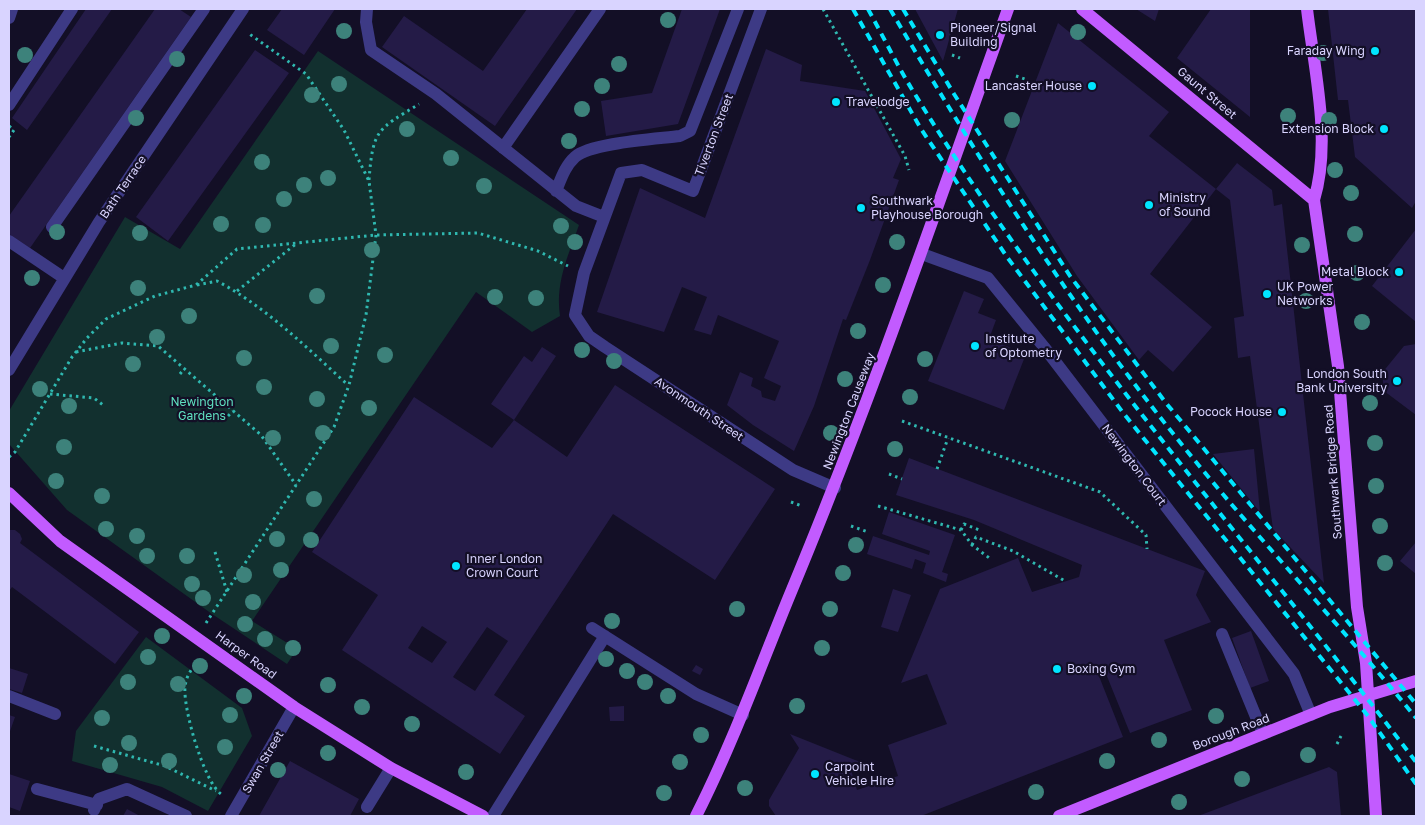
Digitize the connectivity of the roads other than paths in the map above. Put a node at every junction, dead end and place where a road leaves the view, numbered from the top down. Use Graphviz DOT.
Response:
graph roads {
  1 [pos="12,9"];
  2 [pos="72,9"];
  3 [pos="204,9"];
  4 [pos="243,9"];
  5 [pos="367,9"];
  6 [pos="600,9"];
  7 [pos="738,9"];
  8 [pos="761,9"];
  9 [pos="1008,9"];
  10 [pos="1082,9"];
  11 [pos="1307,9"];
  12 [pos="9,18"];
  13 [pos="9,105"];
  14 [pos="503,148"];
  15 [pos="556,191"];
  16 [pos="1314,200"];
  17 [pos="604,217"];
  18 [pos="52,227"];
  19 [pos="9,241"];
  20 [pos="922,254"];
  21 [pos="64,278"];
  22 [pos="575,315"];
  23 [pos="9,370"];
  24 [pos="834,488"];
  25 [pos="9,493"];
  26 [pos="592,628"];
  27 [pos="1222,634"];
  28 [pos="605,636"];
  29 [pos="1416,681"];
  30 [pos="9,696"];
  31 [pos="1368,696"];
  32 [pos="294,707"];
  33 [pos="55,714"];
  34 [pos="743,714"];
  35 [pos="1311,715"];
  36 [pos="1262,734"];
  37 [pos="391,768"];
  38 [pos="37,788"];
  39 [pos="367,807"];
  40 [pos="186,816"];
  41 [pos="231,816"];
  42 [pos="483,816"];
  43 [pos="493,816"];
  44 [pos="696,816"];
  45 [pos="1059,816"];
  46 [pos="1376,816"];
  1 -- 12 [label="street"];
  2 -- 13 [label="street"];
  3 -- 18 [label="street"];
  4 -- 21 [label="street, Bath Terrace"];
  5 -- 14 [label="street"];
  6 -- 14 [label="street"];
  7 -- 15 [label="street"];
  8 -- 17 [label="street, Tiverton Street"];
  9 -- 20 [label="main road, Newington Causeway"];
  10 -- 16 [label="main road, Gaunt Street"];
  11 -- 16 [label="main road, Southwark Bridge Road"];
  14 -- 15 [label="street"];
  15 -- 17 [label="street"];
  16 -- 31 [label="main road, Southwark Bridge Road"];
  17 -- 22 [label="street, Tiverton Street"];
  19 -- 21 [label="street"];
  20 -- 24 [label="main road, Newington Causeway"];
  20 -- 35 [label="street, Newington Court"];
  21 -- 23 [label="street, Bath Terrace"];
  22 -- 24 [label="street, Avonmouth Street"];
  24 -- 34 [label="main road, Newington Causeway"];
  25 -- 32 [label="main road, Harper Road"];
  26 -- 28 [label="street"];
  27 -- 36 [label="street"];
  28 -- 34 [label="street"];
  28 -- 43 [label="street"];
  29 -- 31 [label="main road, Borough Road"];
  30 -- 33 [label="street"];
  31 -- 35 [label="main road, Borough Road"];
  31 -- 46 [label="main road, Southwark Bridge Road"];
  32 -- 37 [label="main road, Harper Road"];
  32 -- 41 [label="street, Swan Street"];
  34 -- 44 [label="main road, Newington Causeway"];
  35 -- 36 [label="main road, Borough Road"];
  36 -- 45 [label="main road, Borough Road"];
  37 -- 39 [label="street"];
  37 -- 42 [label="main road, Harper Road"];
  38 -- 40 [label="street"];
}
